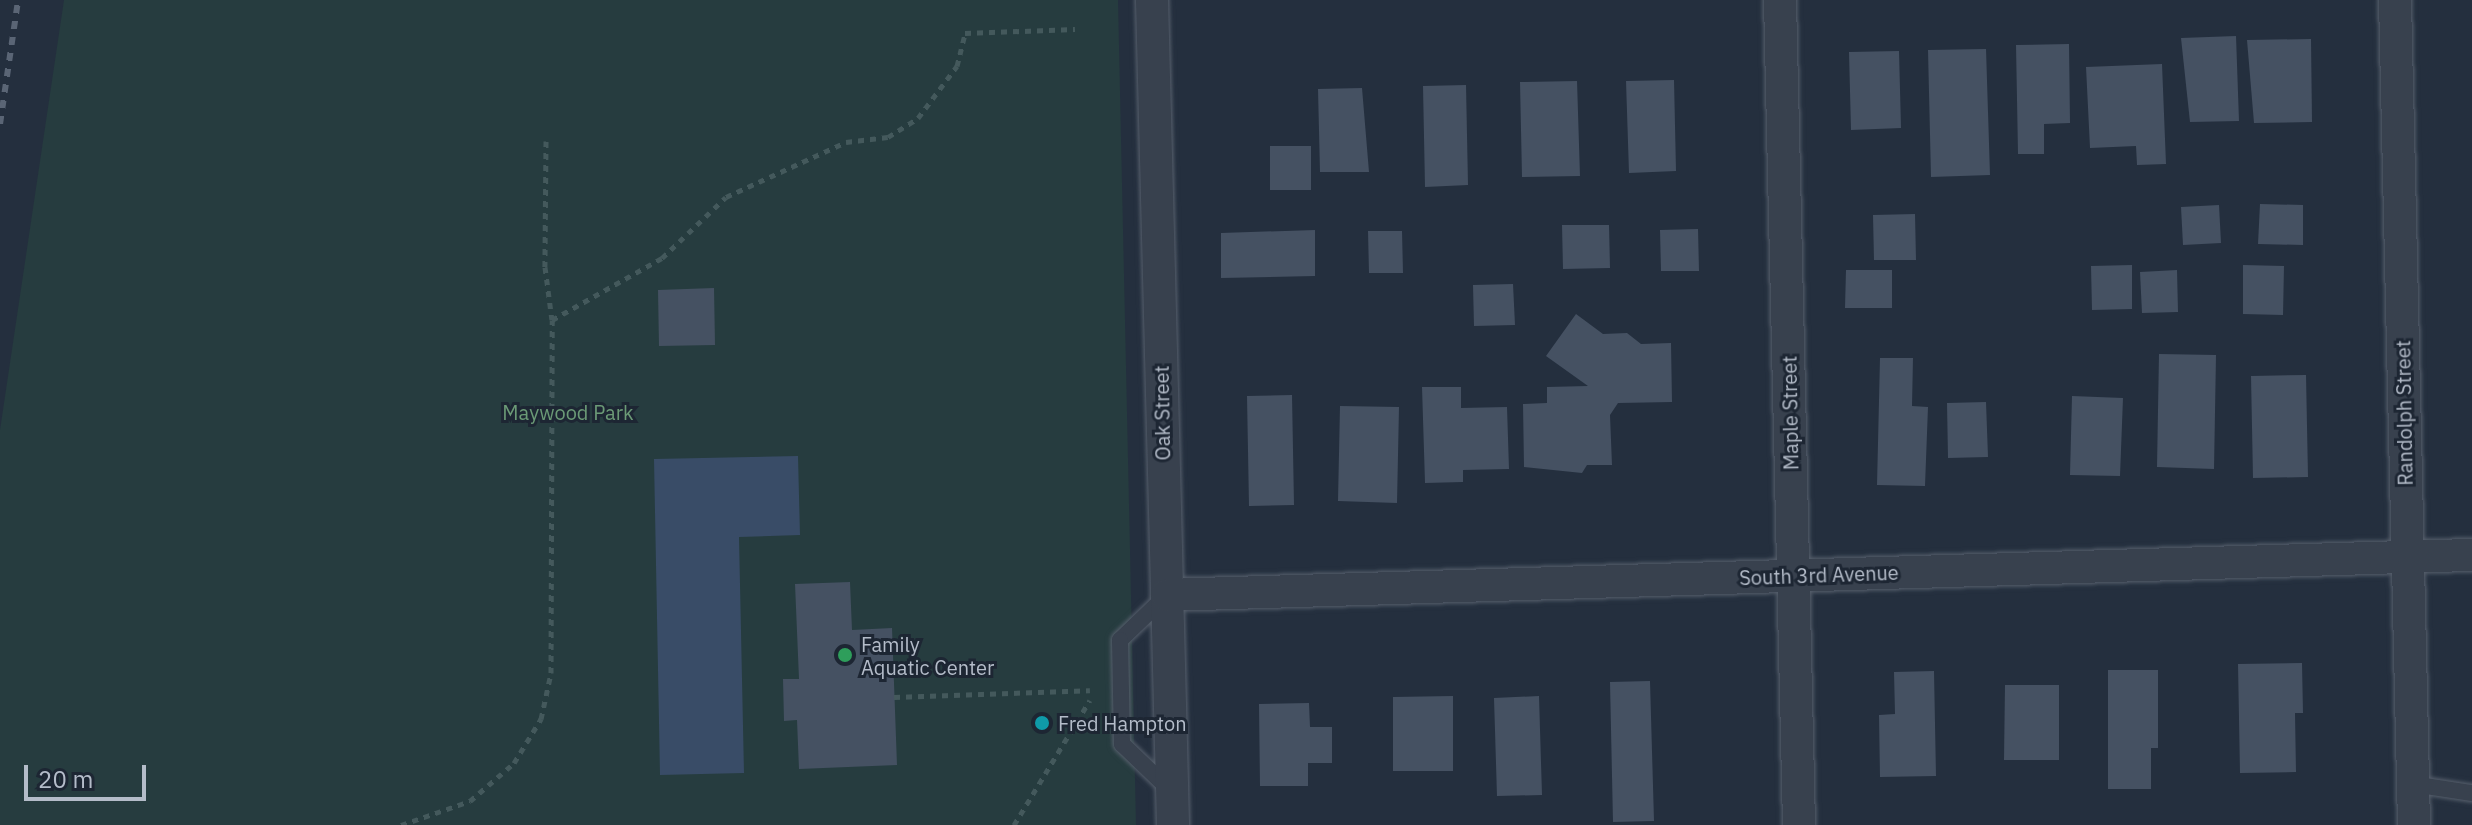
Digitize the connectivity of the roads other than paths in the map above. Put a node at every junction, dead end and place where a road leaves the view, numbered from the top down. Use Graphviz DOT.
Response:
graph roads {
  1 [pos="1152,0"];
  2 [pos="1780,0"];
  3 [pos="2395,0"];
  4 [pos="2472,555"];
  5 [pos="2407,557"];
  6 [pos="1794,576"];
  7 [pos="1167,595"];
  8 [pos="2413,784"];
  9 [pos="1172,792"];
  10 [pos="2472,793"];
  11 [pos="1173,825"];
  12 [pos="1799,825"];
  13 [pos="2414,825"];
  1 -- 7 [label="street, Oak Street"];
  2 -- 6 [label="street, Maple Street"];
  3 -- 5 [label="street, Randolph Street"];
  4 -- 5 [label="street, South 3rd Avenue"];
  5 -- 6 [label="street, South 3rd Avenue"];
  5 -- 8 [label="street, Randolph Street"];
  6 -- 7 [label="street, South 3rd Avenue"];
  6 -- 12 [label="street, Maple Street"];
  7 -- 9 [label="street, Oak Street"];
  7 -- 9 [label="lane"];
  8 -- 10 [label="lane"];
  8 -- 13 [label="street, Randolph Street"];
  9 -- 11 [label="street, Oak Street"];
}
